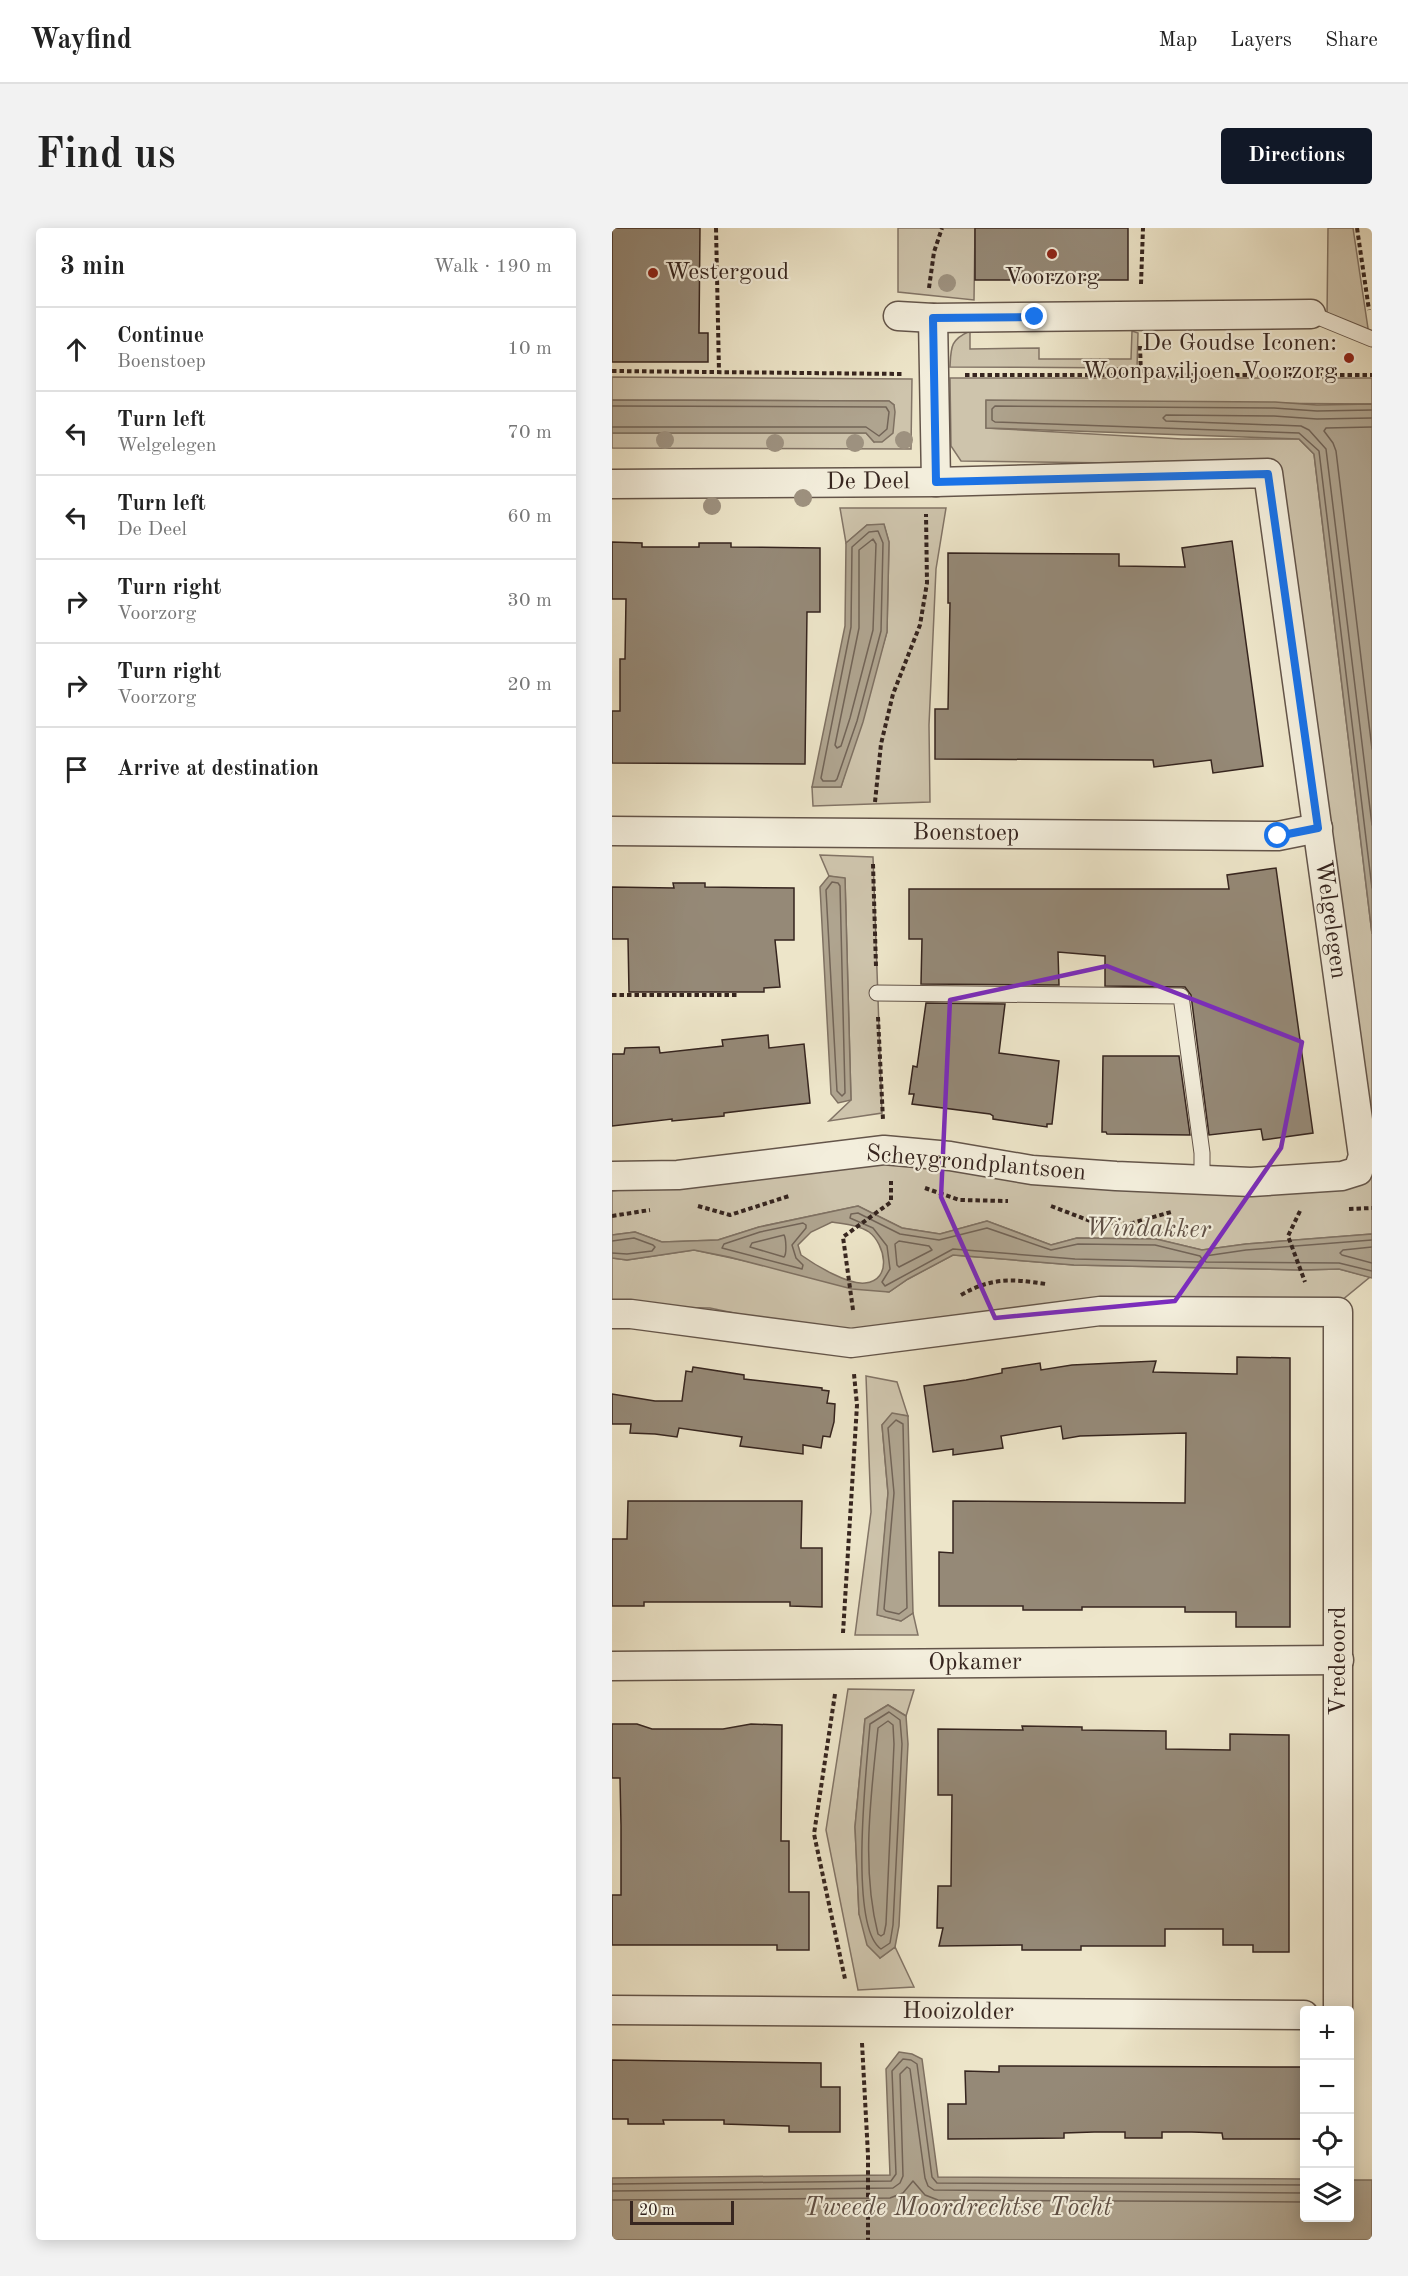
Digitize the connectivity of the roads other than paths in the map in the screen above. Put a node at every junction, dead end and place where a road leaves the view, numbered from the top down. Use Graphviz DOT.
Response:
graph roads {
  1 [pos="1293,309"];
  2 [pos="898,316"];
  3 [pos="933,318"];
  4 [pos="1372,339"];
  5 [pos="1268,474"];
  6 [pos="936,482"];
  7 [pos="612,484"];
  8 [pos="1318,828"];
  9 [pos="612,831"];
  10 [pos="877,993"];
  11 [pos="612,1176"];
  12 [pos="1342,1176"];
  13 [pos="1202,1179"];
  14 [pos="612,1314"];
  15 [pos="1339,1660"];
  16 [pos="612,1666"];
  17 [pos="1338,2006"];
  18 [pos="612,2010"];
  19 [pos="1300,2015"];
  1 -- 3 [label="street"];
  1 -- 4 [label="lane"];
  2 -- 3 [label="street"];
  3 -- 6 [label="street"];
  5 -- 6 [label="street, De Deel"];
  5 -- 8 [label="street, Welgelegen"];
  6 -- 7 [label="street, De Deel"];
  8 -- 9 [label="street, Boenstoep"];
  8 -- 12 [label="street, Welgelegen"];
  10 -- 13 [label="lane"];
  11 -- 13 [label="street, Scheygrondplantsoen"];
  12 -- 13 [label="street, Scheygrondplantsoen"];
  14 -- 15 [label="street, Vredeoord"];
  15 -- 16 [label="street, Opkamer"];
  15 -- 17 [label="street, Vredeoord"];
  18 -- 19 [label="street, Hooizolder"];
}
